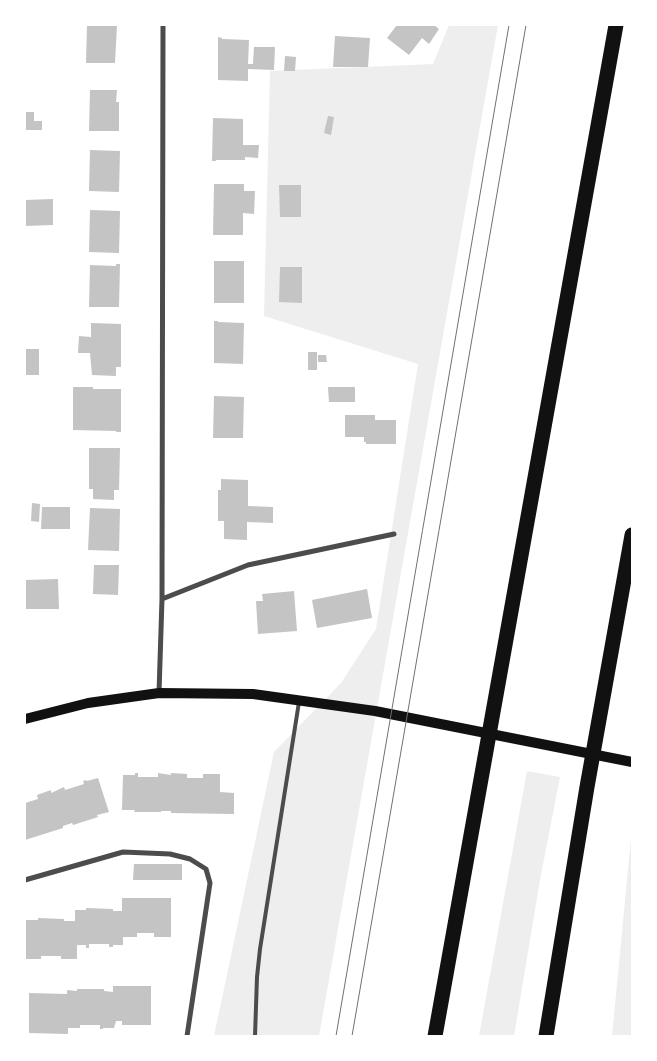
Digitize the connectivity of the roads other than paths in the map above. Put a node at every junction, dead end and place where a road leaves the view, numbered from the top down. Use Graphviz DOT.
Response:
graph roads {
  1 [pos="163,25"];
  2 [pos="616,25"];
  3 [pos="394,534"];
  4 [pos="632,535"];
  5 [pos="162,599"];
  6 [pos="159,693"];
  7 [pos="299,700"];
  8 [pos="25,719"];
  9 [pos="632,762"];
  10 [pos="25,880"];
  11 [pos="187,1036"];
  12 [pos="255,1036"];
  13 [pos="435,1036"];
  14 [pos="546,1036"];
  1 -- 5 [label="street"];
  2 -- 13 [label="highway"];
  3 -- 5 [label="street"];
  4 -- 14 [label="highway"];
  5 -- 6 [label="street"];
  6 -- 7 [label="main road"];
  6 -- 8 [label="main road"];
  7 -- 9 [label="main road"];
  7 -- 12 [label="lane"];
  10 -- 11 [label="street"];
}
